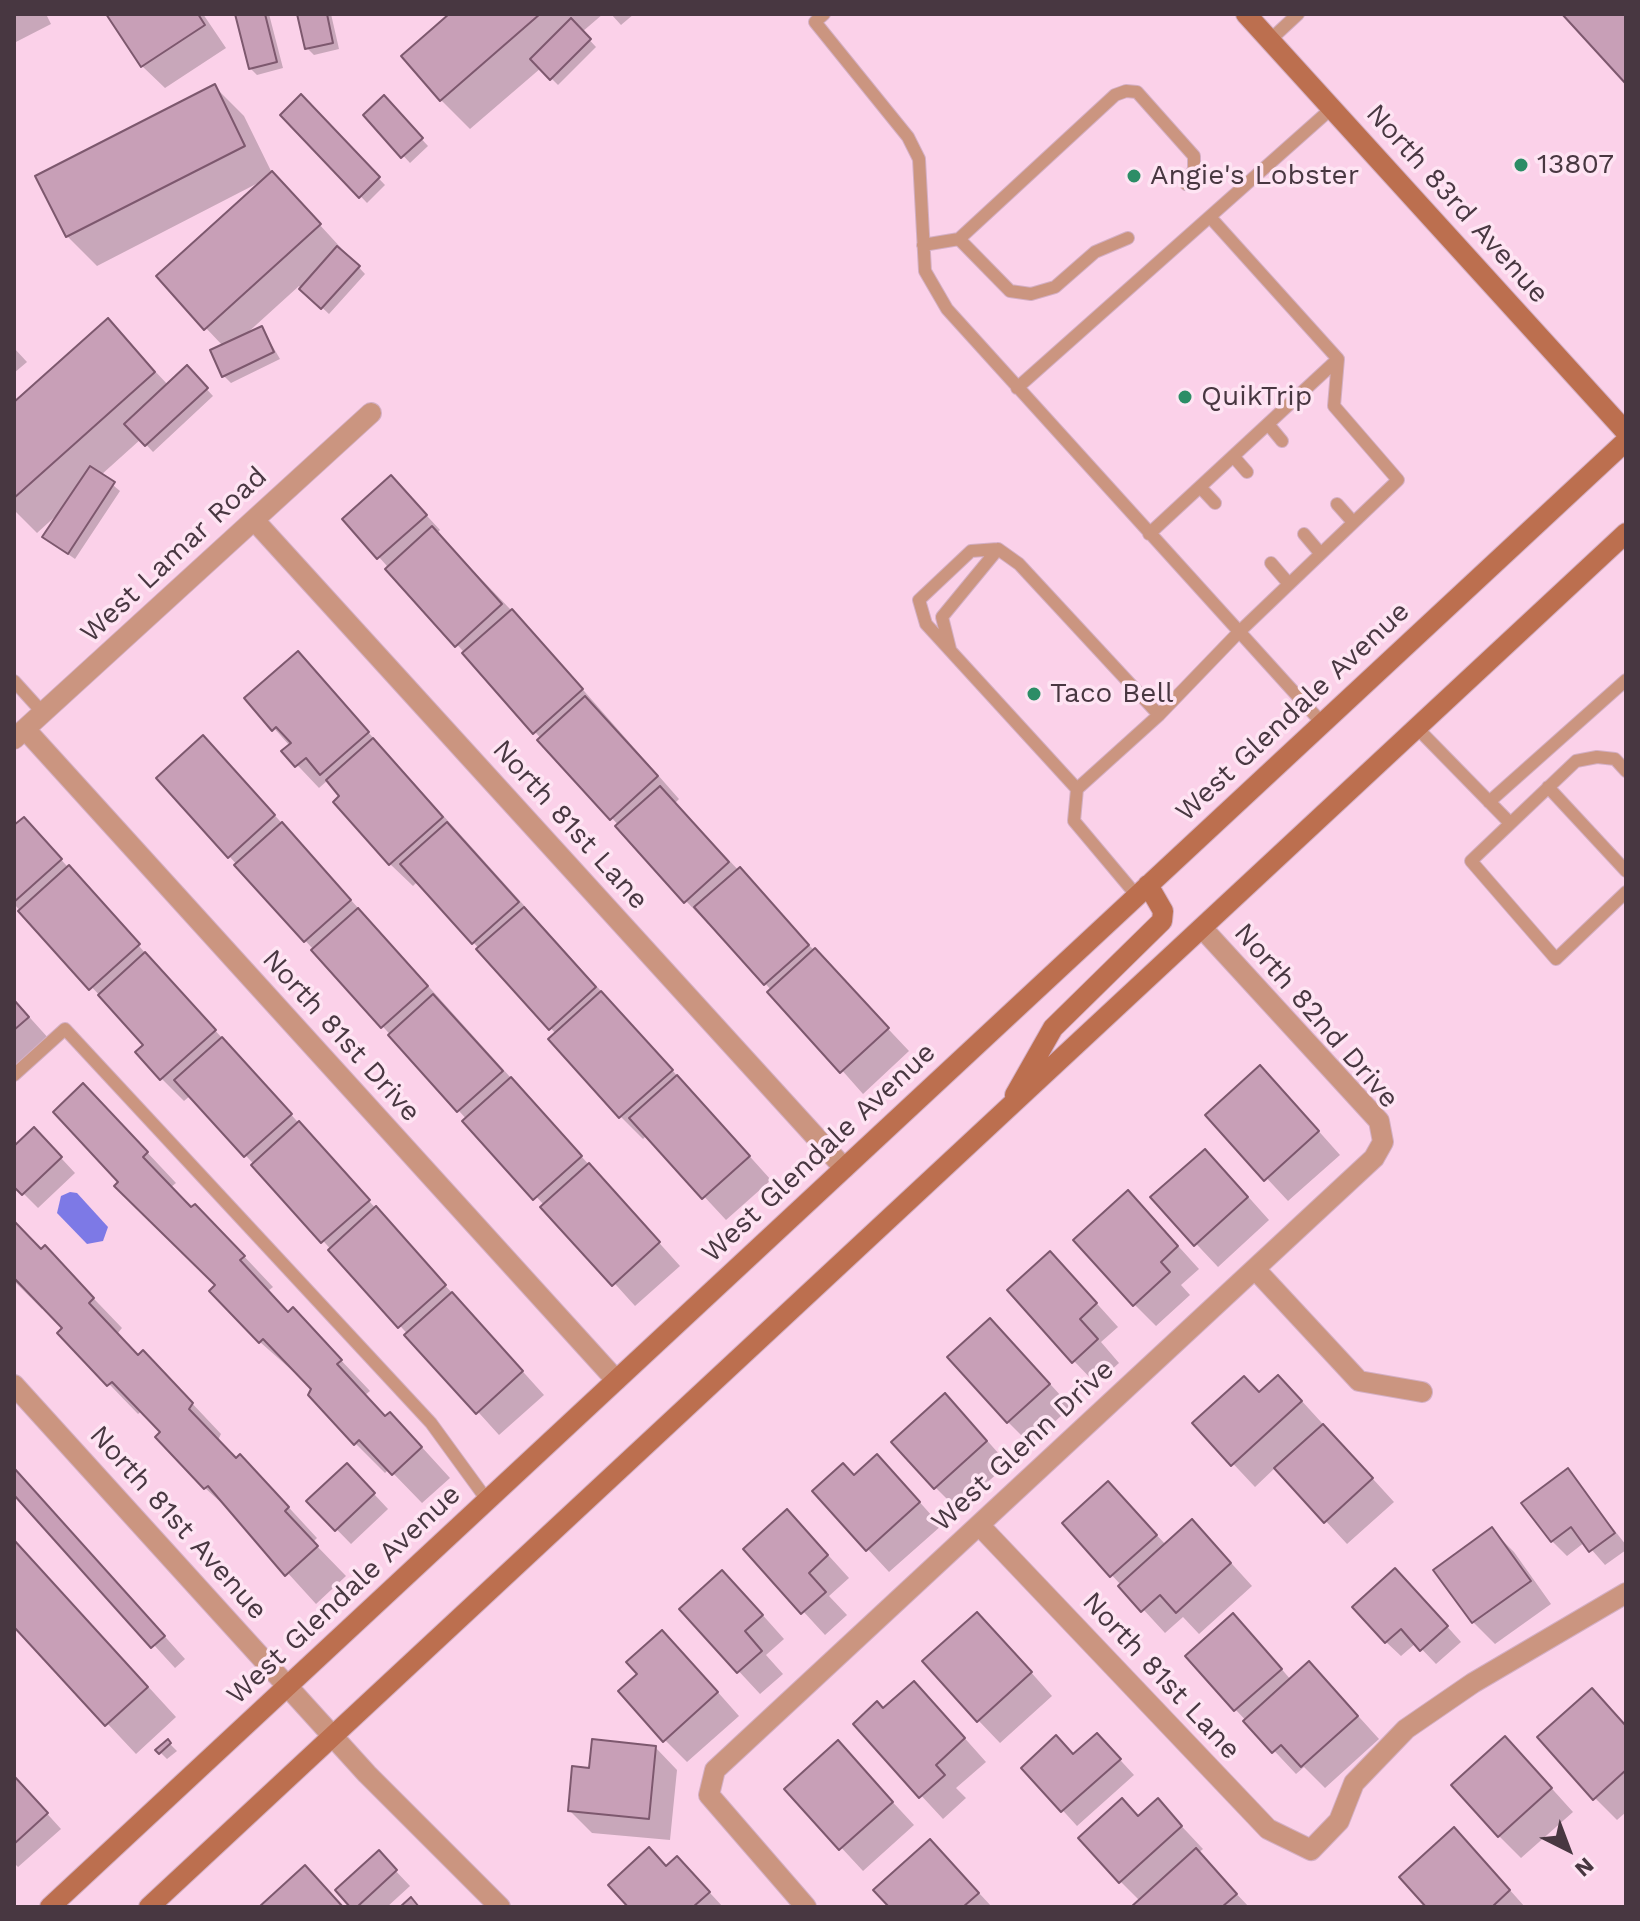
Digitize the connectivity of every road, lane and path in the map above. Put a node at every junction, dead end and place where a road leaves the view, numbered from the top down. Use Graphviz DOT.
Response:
graph roads {
  1 [pos="824,14"];
  2 [pos="1246,14"];
  3 [pos="1298,14"];
  4 [pos="1270,40"];
  5 [pos="1332,108"];
  6 [pos="1186,184"];
  7 [pos="1210,217"];
  8 [pos="1128,238"];
  9 [pos="959,239"];
  10 [pos="923,245"];
  11 [pos="1338,359"];
  12 [pos="1017,388"];
  13 [pos="371,413"];
  14 [pos="1268,424"];
  15 [pos="1626,432"];
  16 [pos="1282,441"];
  17 [pos="1626,441"];
  18 [pos="1233,456"];
  19 [pos="1247,472"];
  20 [pos="1200,487"];
  21 [pos="1215,503"];
  22 [pos="1337,504"];
  23 [pos="254,520"];
  24 [pos="1353,522"];
  25 [pos="1626,533"];
  26 [pos="1149,534"];
  27 [pos="1304,534"];
  28 [pos="998,549"];
  29 [pos="1320,553"];
  30 [pos="1271,563"];
  31 [pos="1289,584"];
  32 [pos="1238,633"];
  33 [pos="951,653"];
  34 [pos="1626,680"];
  35 [pos="14,681"];
  36 [pos="43,713"];
  37 [pos="1159,715"];
  38 [pos="1322,723"];
  39 [pos="1418,729"];
  40 [pos="20,734"];
  41 [pos="1626,771"];
  42 [pos="1548,787"];
  43 [pos="1077,789"];
  44 [pos="1489,802"];
  45 [pos="1510,823"];
  46 [pos="1626,871"];
  47 [pos="1143,890"];
  48 [pos="1626,892"];
  49 [pos="1203,929"];
  50 [pos="14,1075"];
  51 [pos="1006,1113"];
  52 [pos="1383,1142"];
  53 [pos="844,1168"];
  54 [pos="1255,1269"];
  55 [pos="616,1380"];
  56 [pos="14,1385"];
  57 [pos="1422,1392"];
  58 [pos="487,1500"];
  59 [pos="980,1526"];
  60 [pos="1626,1593"];
  61 [pos="288,1685"];
  62 [pos="334,1737"];
  63 [pos="50,1907"];
  64 [pos="150,1907"];
  65 [pos="500,1907"];
  66 [pos="806,1907"];
  1 -- 10 [label="lane"];
  2 -- 4 [label="main road, North 83rd Avenue"];
  3 -- 4 [label="lane"];
  4 -- 5 [label="main road, North 83rd Avenue"];
  5 -- 7 [label="lane"];
  5 -- 15 [label="main road, North 83rd Avenue"];
  6 -- 9 [label="lane"];
  7 -- 11 [label="lane"];
  7 -- 12 [label="lane"];
  8 -- 9 [label="lane"];
  9 -- 10 [label="lane"];
  10 -- 12 [label="lane"];
  11 -- 14 [label="lane"];
  11 -- 24 [label="lane"];
  12 -- 26 [label="lane"];
  13 -- 23 [label="street, West Lamar Road"];
  14 -- 16 [label="lane"];
  14 -- 18 [label="lane"];
  17 -- 38 [label="main road, West Glendale Avenue"];
  18 -- 19 [label="lane"];
  18 -- 20 [label="lane"];
  20 -- 21 [label="lane"];
  20 -- 26 [label="lane"];
  22 -- 24 [label="lane"];
  23 -- 36 [label="street, West Lamar Road"];
  23 -- 53 [label="street, North 81st Lane"];
  24 -- 29 [label="lane"];
  25 -- 39 [label="main road"];
  26 -- 32 [label="lane"];
  27 -- 29 [label="lane"];
  28 -- 33 [label="lane"];
  28 -- 33 [label="lane"];
  28 -- 37 [label="lane"];
  29 -- 31 [label="lane"];
  30 -- 31 [label="lane"];
  31 -- 32 [label="lane"];
  32 -- 37 [label="lane"];
  32 -- 38 [label="lane"];
  33 -- 43 [label="lane"];
  34 -- 44 [label="lane"];
  35 -- 36 [label="lane"];
  36 -- 40 [label="street, West Lamar Road"];
  37 -- 43 [label="lane"];
  38 -- 47 [label="main road, West Glendale Avenue"];
  39 -- 44 [label="lane"];
  39 -- 49 [label="main road"];
  40 -- 55 [label="street, North 81st Drive"];
  41 -- 42 [label="lane"];
  42 -- 45 [label="lane"];
  42 -- 46 [label="lane"];
  43 -- 47 [label="lane"];
  44 -- 45 [label="lane"];
  45 -- 48 [label="lane"];
  47 -- 51 [label="main road"];
  47 -- 53 [label="main road, West Glendale Avenue"];
  49 -- 51 [label="main road"];
  49 -- 52 [label="street, North 82nd Drive"];
  50 -- 58 [label="lane"];
  51 -- 62 [label="main road"];
  52 -- 54 [label="street, West Glenn Drive"];
  53 -- 55 [label="main road, West Glendale Avenue"];
  54 -- 57 [label="street"];
  54 -- 59 [label="street, West Glenn Drive"];
  55 -- 58 [label="main road, West Glendale Avenue"];
  56 -- 61 [label="street, North 81st Avenue"];
  58 -- 61 [label="main road, West Glendale Avenue"];
  59 -- 60 [label="street, North 81st Lane"];
  59 -- 66 [label="street, West Glenn Drive"];
  61 -- 62 [label="street, North 81st Avenue"];
  61 -- 63 [label="main road, West Glendale Avenue"];
  62 -- 64 [label="main road"];
  62 -- 65 [label="street, North 81st Avenue"];
}
